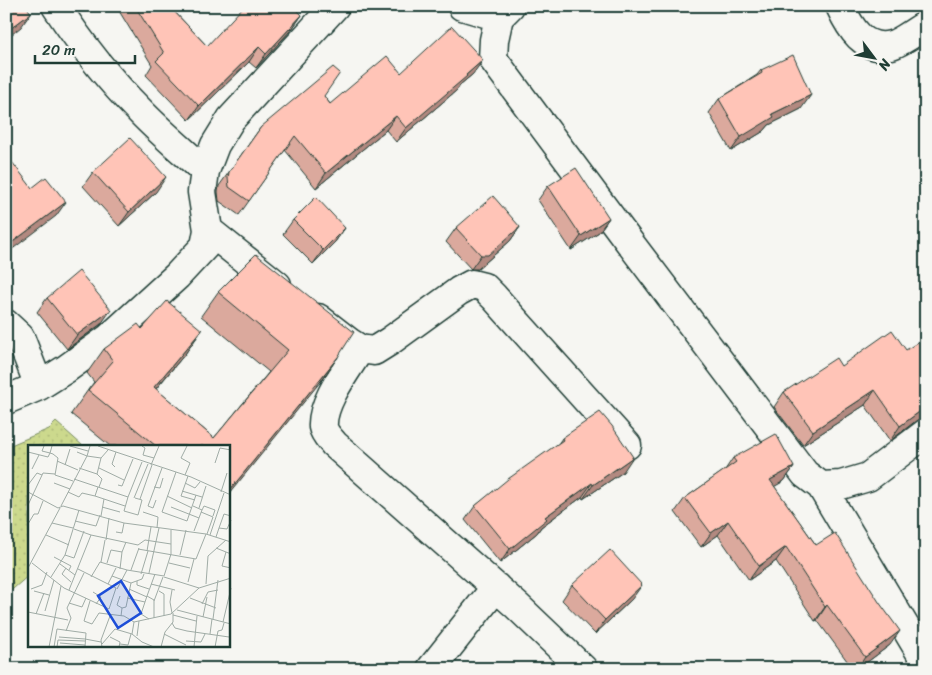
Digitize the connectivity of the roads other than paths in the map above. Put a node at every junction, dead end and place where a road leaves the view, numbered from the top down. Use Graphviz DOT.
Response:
graph roads {
  1 [pos="56,6"];
  2 [pos="335,6"];
  3 [pos="462,6"];
  4 [pos="840,6"];
  5 [pos="504,12"];
  6 [pos="926,25"];
  7 [pos="205,171"];
  8 [pos="208,230"];
  9 [pos="6,324"];
  10 [pos="360,349"];
  11 [pos="39,386"];
  12 [pos="6,400"];
  13 [pos="926,433"];
  14 [pos="627,445"];
  15 [pos="821,486"];
  16 [pos="496,587"];
  17 [pos="926,662"];
  18 [pos="430,669"];
  19 [pos="583,669"];
  1 -- 7 [label="street"];
  2 -- 7 [label="street"];
  3 -- 5 [label="street"];
  4 -- 6 [label="street"];
  5 -- 15 [label="street"];
  7 -- 8 [label="street"];
  8 -- 10 [label="street"];
  8 -- 11 [label="street"];
  9 -- 11 [label="street"];
  10 -- 14 [label="street"];
  10 -- 16 [label="street"];
  11 -- 12 [label="street"];
  13 -- 15 [label="street"];
  15 -- 17 [label="street"];
  16 -- 18 [label="street"];
  16 -- 19 [label="street"];
}
